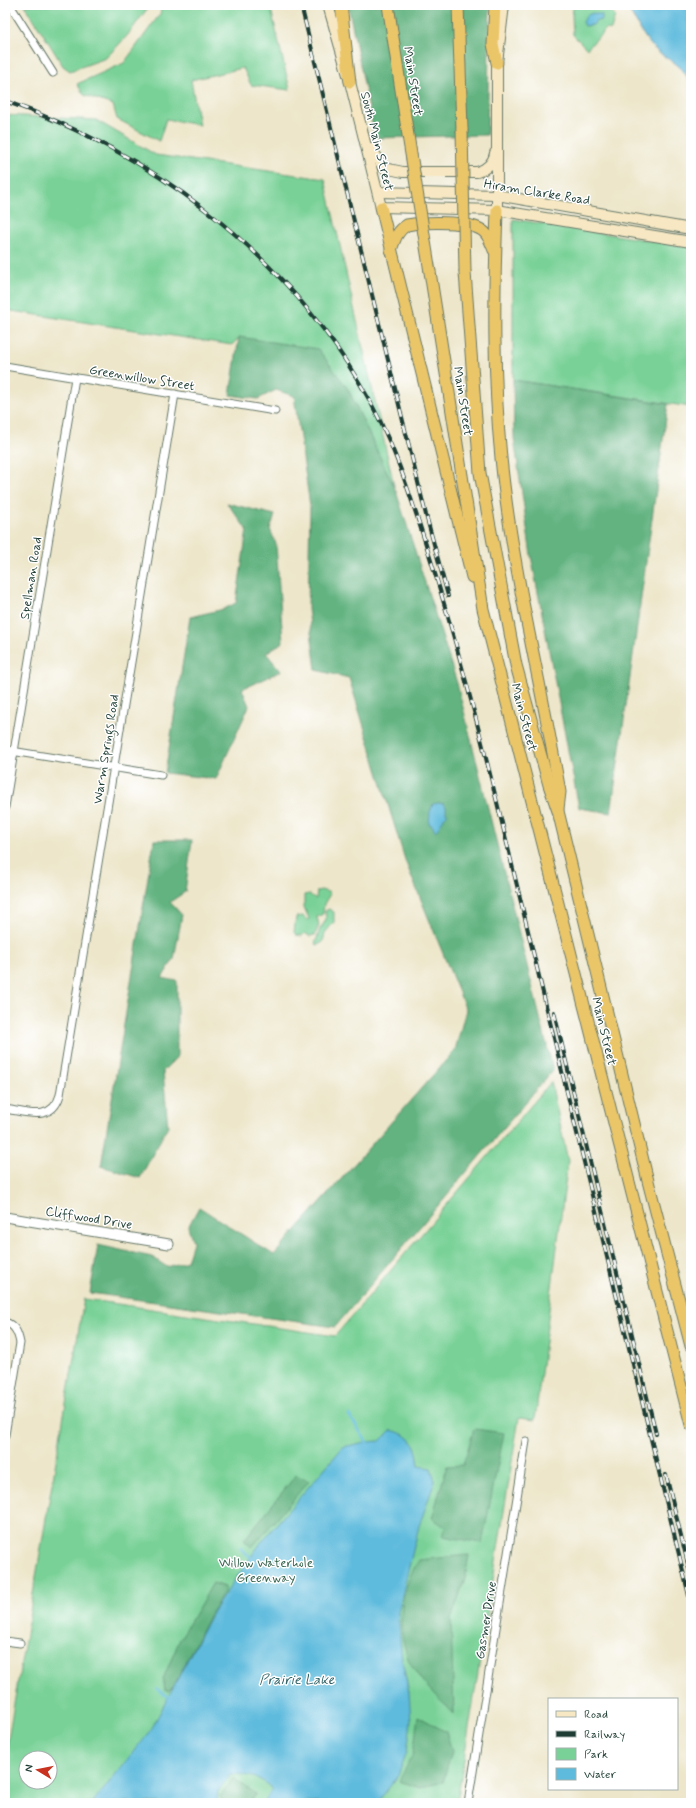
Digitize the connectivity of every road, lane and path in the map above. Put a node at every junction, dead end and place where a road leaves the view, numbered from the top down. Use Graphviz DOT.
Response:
graph roads {
  1 [pos="10,5"];
  2 [pos="328,5"];
  3 [pos="341,5"];
  4 [pos="388,5"];
  5 [pos="458,5"];
  6 [pos="495,5"];
  7 [pos="504,5"];
  8 [pos="498,63"];
  9 [pos="53,73"];
  10 [pos="350,82"];
  11 [pos="497,139"];
  12 [pos="365,140"];
  13 [pos="378,192"];
  14 [pos="497,195"];
  15 [pos="381,206"];
  16 [pos="497,210"];
  17 [pos="627,217"];
  18 [pos="691,229"];
  19 [pos="625,231"];
  20 [pos="691,242"];
  21 [pos="392,250"];
  22 [pos="495,254"];
  23 [pos="5,366"];
  24 [pos="75,378"];
  25 [pos="175,394"];
  26 [pos="275,411"];
  27 [pos="488,631"];
  28 [pos="5,750"];
  29 [pos="14,752"];
  30 [pos="114,768"];
  31 [pos="161,775"];
  32 [pos="5,806"];
  33 [pos="558,811"];
  34 [pos="5,1109"];
  35 [pos="5,1217"];
  36 [pos="169,1244"];
  37 [pos="5,1322"];
  38 [pos="691,1346"];
  39 [pos="691,1424"];
  40 [pos="5,1435"];
  41 [pos="526,1441"];
  42 [pos="5,1641"];
  43 [pos="20,1643"];
  44 [pos="468,1803"];
  1 -- 9 [label="street"];
  2 -- 10 [label="main road, South Main Street"];
  3 -- 10 [label="highway"];
  4 -- 27 [label="highway, Main Street, bridge"];
  5 -- 33 [label="highway, Main Street, bridge"];
  6 -- 8 [label="highway"];
  7 -- 8 [label="main road"];
  8 -- 11 [label="main road"];
  10 -- 12 [label="main road, South Main Street"];
  11 -- 12 [label="main road"];
  11 -- 14 [label="main road"];
  12 -- 13 [label="main road, South Main Street"];
  13 -- 14 [label="main road, Hiram Clarke Road"];
  13 -- 15 [label="main road, South Main Street"];
  14 -- 16 [label="main road"];
  14 -- 17 [label="main road, Hiram Clarke Road"];
  15 -- 16 [label="main road, Hiram Clarke Road"];
  15 -- 21 [label="highway"];
  16 -- 19 [label="main road, Hiram Clarke Road"];
  16 -- 22 [label="highway"];
  17 -- 18 [label="main road, Hiram Clarke Road"];
  17 -- 19 [label="main road"];
  19 -- 20 [label="main road, Hiram Clarke Road"];
  21 -- 22 [label="highway"];
  21 -- 27 [label="highway"];
  22 -- 33 [label="highway"];
  23 -- 24 [label="street, Greenwillow Street"];
  24 -- 25 [label="street, Greenwillow Street"];
  24 -- 29 [label="street, Spellman Road"];
  25 -- 26 [label="street, Greenwillow Street"];
  25 -- 30 [label="street, Warm Springs Road"];
  27 -- 39 [label="highway, Main Street"];
  28 -- 29 [label="street"];
  29 -- 30 [label="street"];
  29 -- 32 [label="street, Spellman Road"];
  30 -- 31 [label="street"];
  30 -- 34 [label="street, Warm Springs Road"];
  33 -- 38 [label="highway, Main Street"];
  35 -- 36 [label="street, Cliffwood Drive"];
  37 -- 40 [label="street"];
  41 -- 44 [label="street, Gasmer Drive"];
  42 -- 43 [label="street"];
}
